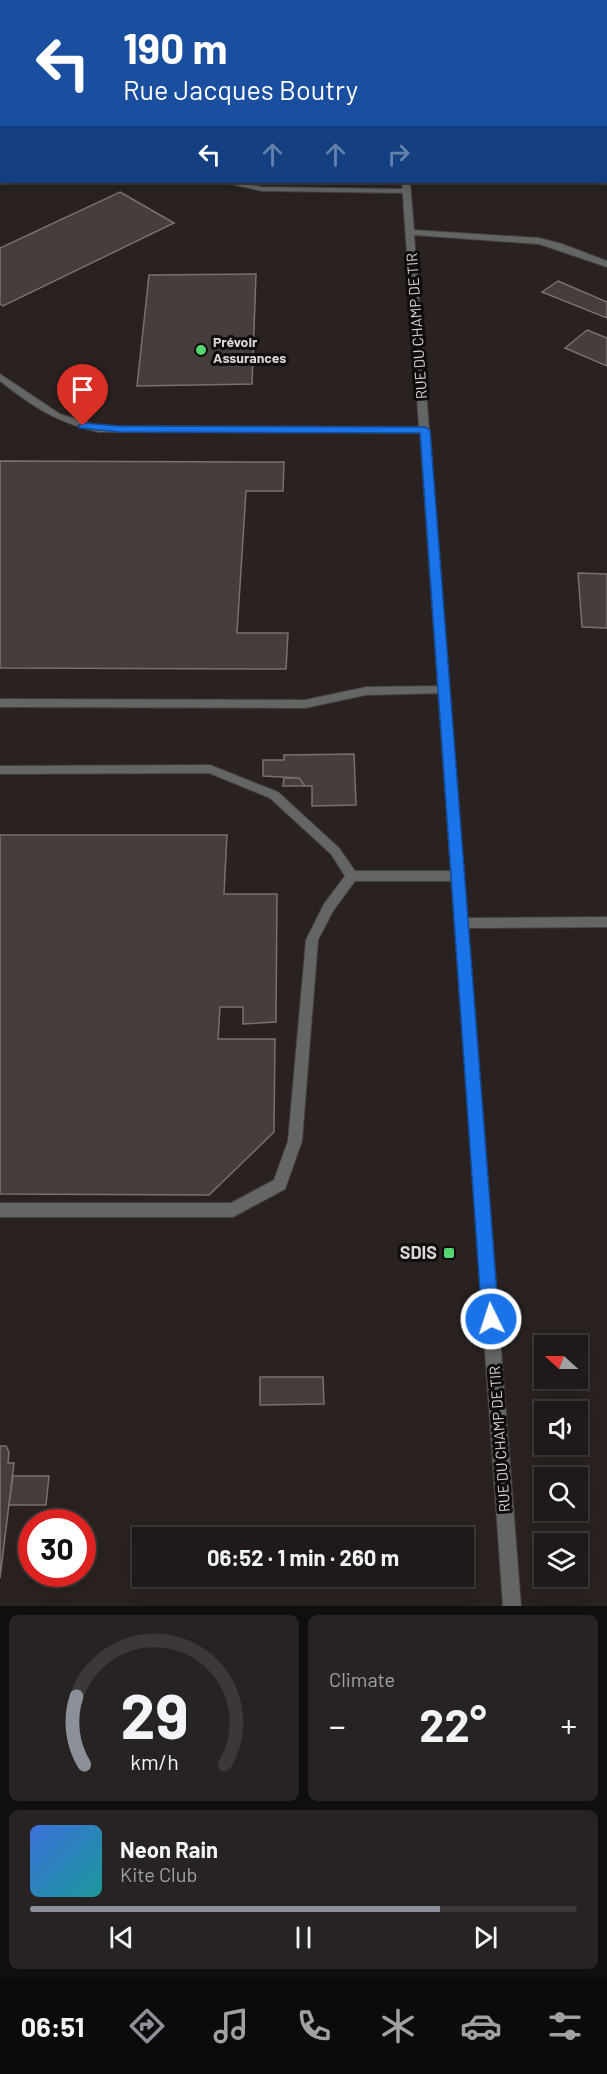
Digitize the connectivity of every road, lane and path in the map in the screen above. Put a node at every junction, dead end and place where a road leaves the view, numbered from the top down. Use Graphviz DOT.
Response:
graph roads {
  1 [pos="230,183"];
  2 [pos="406,186"];
  3 [pos="410,231"];
  4 [pos="607,264"];
  5 [pos="0,377"];
  6 [pos="425,430"];
  7 [pos="443,690"];
  8 [pos="0,703"];
  9 [pos="0,770"];
  10 [pos="352,876"];
  11 [pos="456,876"];
  12 [pos="607,922"];
  13 [pos="461,923"];
  14 [pos="0,1210"];
  15 [pos="512,1606"];
  1 -- 2 [label="street"];
  2 -- 3 [label="street, RUE DU CHAMP DE TIR"];
  3 -- 4 [label="street, RUE DU CHAMP DE TIR"];
  3 -- 6 [label="street, RUE DU CHAMP DE TIR"];
  5 -- 6 [label="street"];
  6 -- 7 [label="street, RUE DU CHAMP DE TIR"];
  7 -- 8 [label="street"];
  7 -- 11 [label="street, RUE DU CHAMP DE TIR"];
  9 -- 10 [label="street"];
  10 -- 11 [label="street"];
  10 -- 14 [label="street"];
  11 -- 13 [label="street, RUE DU CHAMP DE TIR"];
  12 -- 13 [label="street"];
  13 -- 15 [label="street, RUE DU CHAMP DE TIR"];
}
